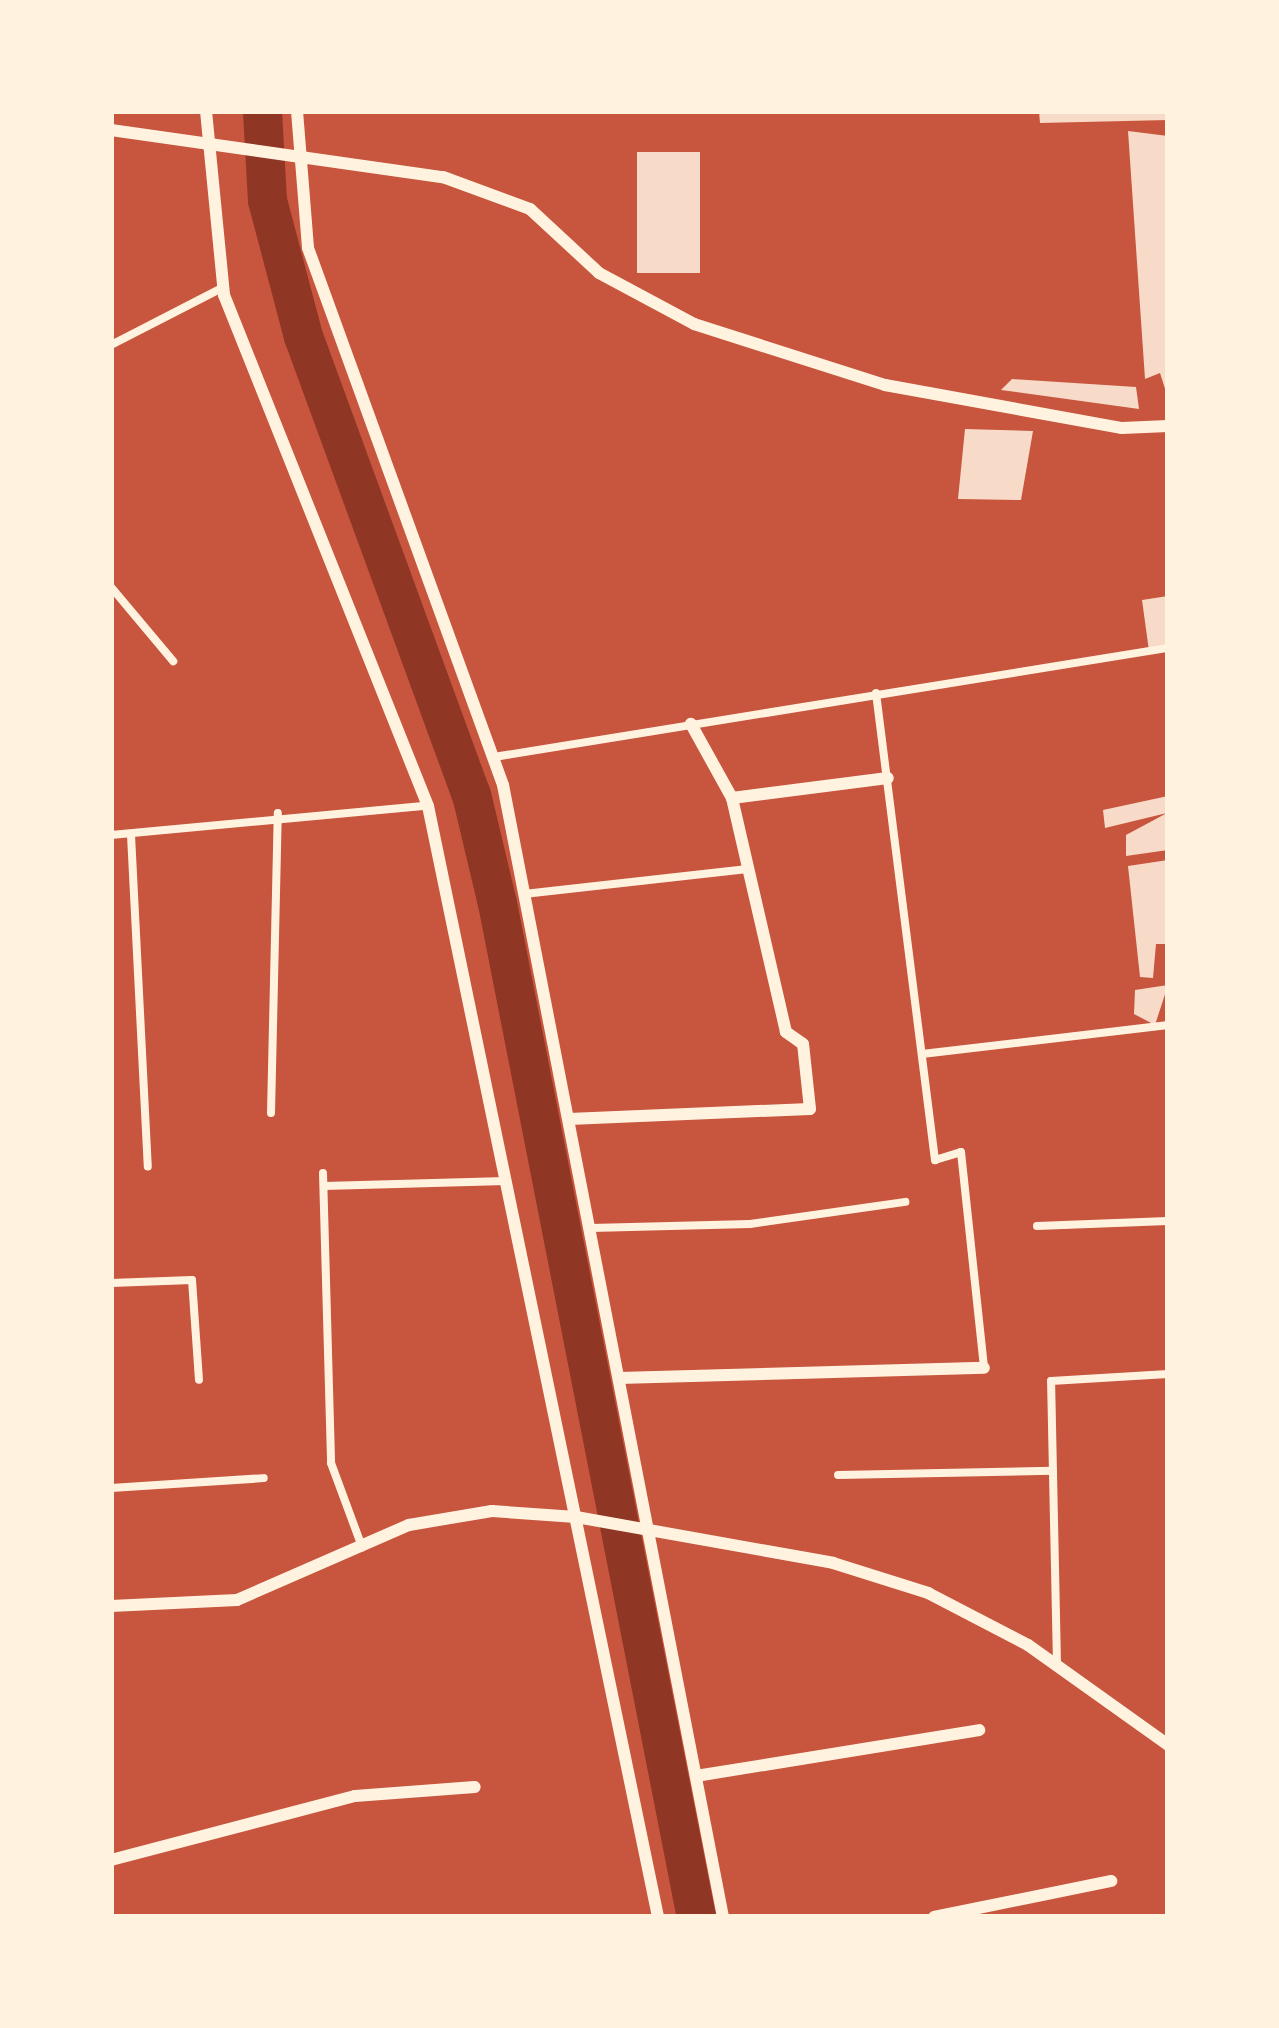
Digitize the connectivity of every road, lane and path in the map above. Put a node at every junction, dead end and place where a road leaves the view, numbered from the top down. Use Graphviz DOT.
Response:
graph roads {
  1 [pos="206,111"];
  2 [pos="297,111"];
  3 [pos="111,130"];
  4 [pos="203,149"];
  5 [pos="298,155"];
  6 [pos="223,287"];
  7 [pos="111,345"];
  8 [pos="1168,426"];
  9 [pos="111,587"];
  10 [pos="1168,648"];
  11 [pos="173,661"];
  12 [pos="876,694"];
  13 [pos="692,724"];
  14 [pos="493,757"];
  15 [pos="887,778"];
  16 [pos="732,798"];
  17 [pos="428,806"];
  18 [pos="278,813"];
  19 [pos="111,835"];
  20 [pos="131,835"];
  21 [pos="749,868"];
  22 [pos="524,894"];
  23 [pos="1168,1024"];
  24 [pos="922,1054"];
  25 [pos="271,1113"];
  26 [pos="569,1119"];
  27 [pos="148,1167"];
  28 [pos="323,1174"];
  29 [pos="508,1180"];
  30 [pos="324,1186"];
  31 [pos="905,1202"];
  32 [pos="1168,1221"];
  33 [pos="1036,1226"];
  34 [pos="590,1228"];
  35 [pos="111,1283"];
  36 [pos="984,1368"];
  37 [pos="1168,1374"];
  38 [pos="620,1378"];
  39 [pos="199,1381"];
  40 [pos="1053,1471"];
  41 [pos="838,1475"];
  42 [pos="264,1478"];
  43 [pos="111,1488"];
  44 [pos="576,1517"];
  45 [pos="649,1531"];
  46 [pos="362,1549"];
  47 [pos="111,1606"];
  48 [pos="1057,1664"];
  49 [pos="979,1730"];
  50 [pos="1168,1745"];
  51 [pos="696,1776"];
  52 [pos="475,1787"];
  53 [pos="111,1860"];
  54 [pos="1111,1881"];
  55 [pos="658,1917"];
  56 [pos="723,1917"];
  57 [pos="934,1917"];
  1 -- 4 [label="street"];
  2 -- 5 [label="street"];
  3 -- 4 [label="street"];
  4 -- 5 [label="street"];
  4 -- 6 [label="street"];
  5 -- 8 [label="street"];
  5 -- 14 [label="street"];
  6 -- 7 [label="lane"];
  6 -- 17 [label="street"];
  9 -- 11 [label="lane"];
  10 -- 12 [label="lane"];
  12 -- 13 [label="lane"];
  12 -- 15 [label="lane"];
  13 -- 14 [label="lane"];
  13 -- 16 [label="street"];
  14 -- 22 [label="street"];
  15 -- 16 [label="street"];
  15 -- 24 [label="lane"];
  16 -- 21 [label="street"];
  17 -- 18 [label="lane"];
  17 -- 29 [label="street"];
  18 -- 20 [label="lane"];
  18 -- 25 [label="lane"];
  19 -- 20 [label="lane"];
  20 -- 27 [label="lane"];
  21 -- 22 [label="lane"];
  21 -- 26 [label="street"];
  22 -- 26 [label="street"];
  23 -- 24 [label="lane"];
  24 -- 36 [label="lane"];
  26 -- 34 [label="street"];
  28 -- 30 [label="lane"];
  29 -- 30 [label="lane"];
  29 -- 44 [label="street"];
  30 -- 46 [label="lane"];
  31 -- 34 [label="lane"];
  32 -- 33 [label="lane"];
  34 -- 38 [label="street"];
  35 -- 39 [label="lane"];
  36 -- 38 [label="street"];
  37 -- 40 [label="lane"];
  38 -- 45 [label="street"];
  40 -- 41 [label="lane"];
  40 -- 48 [label="lane"];
  42 -- 43 [label="lane"];
  44 -- 45 [label="street"];
  44 -- 46 [label="street"];
  44 -- 55 [label="street"];
  45 -- 48 [label="street"];
  45 -- 51 [label="street"];
  46 -- 47 [label="street"];
  48 -- 50 [label="street"];
  49 -- 51 [label="street"];
  51 -- 56 [label="street"];
  52 -- 53 [label="street"];
  54 -- 57 [label="street"];
}
